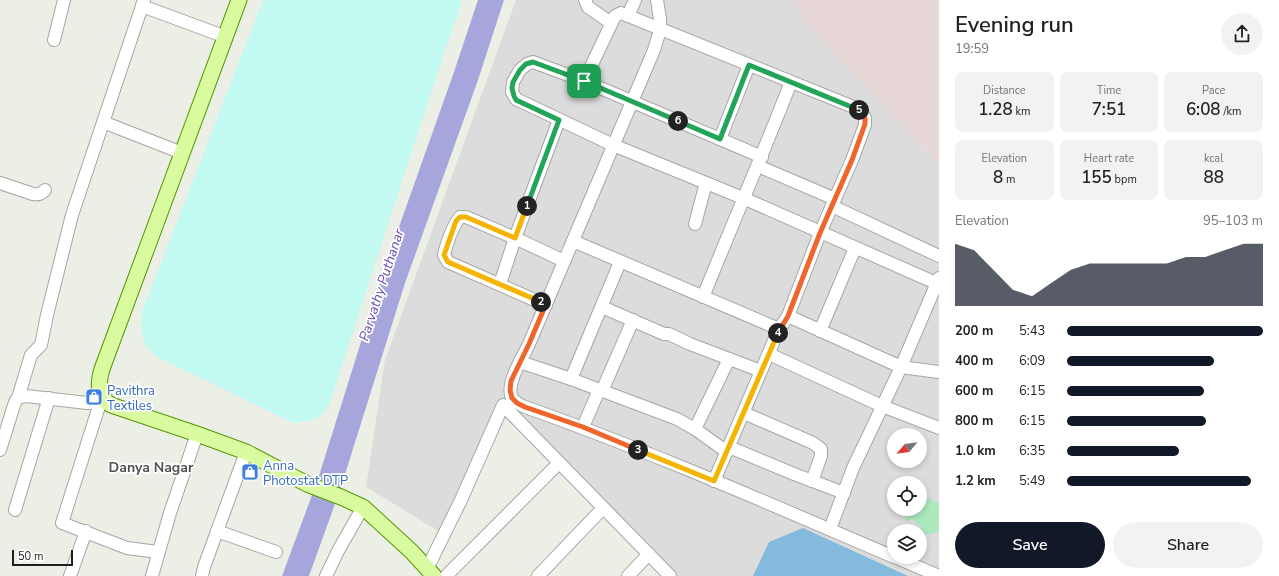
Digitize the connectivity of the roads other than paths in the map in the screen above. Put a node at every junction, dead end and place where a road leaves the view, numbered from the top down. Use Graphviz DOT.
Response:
graph roads {
  1 [pos="64,0"];
  2 [pos="240,0"];
  3 [pos="585,0"];
  4 [pos="635,0"];
  5 [pos="657,0"];
  6 [pos="143,3"];
  7 [pos="628,16"];
  8 [pos="611,23"];
  9 [pos="660,30"];
  10 [pos="226,37"];
  11 [pos="54,40"];
  12 [pos="749,65"];
  13 [pos="584,81"];
  14 [pos="791,82"];
  15 [pos="632,101"];
  16 [pos="559,120"];
  17 [pos="103,122"];
  18 [pos="720,139"];
  19 [pos="614,145"];
  20 [pos="182,153"];
  21 [pos="760,162"];
  22 [pos="0,183"];
  23 [pos="706,183"];
  24 [pos="45,190"];
  25 [pos="743,198"];
  26 [pos="834,202"];
  27 [pos="695,224"];
  28 [pos="820,233"];
  29 [pos="515,238"];
  30 [pos="573,241"];
  31 [pos="855,248"];
  32 [pos="939,256"];
  33 [pos="564,261"];
  34 [pos="620,262"];
  35 [pos="938,280"];
  36 [pos="500,284"];
  37 [pos="703,296"];
  38 [pos="546,304"];
  39 [pos="602,307"];
  40 [pos="788,316"];
  41 [pos="633,320"];
  42 [pos="780,328"];
  43 [pos="820,331"];
  44 [pos="769,354"];
  45 [pos="729,359"];
  46 [pos="520,362"];
  47 [pos="901,367"];
  48 [pos="761,371"];
  49 [pos="939,372"];
  50 [pos="571,379"];
  51 [pos="600,390"];
  52 [pos="18,398"];
  53 [pos="49,398"];
  54 [pos="103,403"];
  55 [pos="882,406"];
  56 [pos="744,413"];
  57 [pos="583,427"];
  58 [pos="939,428"];
  59 [pos="695,429"];
  60 [pos="2,433"];
  61 [pos="197,434"];
  62 [pos="0,450"];
  63 [pos="728,450"];
  64 [pos="246,452"];
  65 [pos="559,463"];
  66 [pos="714,481"];
  67 [pos="812,481"];
  68 [pos="844,493"];
  69 [pos="363,508"];
  70 [pos="604,508"];
  71 [pos="15,510"];
  72 [pos="830,529"];
  73 [pos="86,531"];
  74 [pos="217,531"];
  75 [pos="158,552"];
  76 [pos="276,552"];
  77 [pos="649,554"];
  78 [pos="887,554"];
  79 [pos="911,564"];
  80 [pos="431,572"];
  81 [pos="70,576"];
  82 [pos="152,576"];
  83 [pos="202,576"];
  84 [pos="326,576"];
  85 [pos="446,576"];
  86 [pos="538,576"];
  87 [pos="628,576"];
  88 [pos="670,576"];
  89 [pos="939,576"];
  1 -- 11 [label="street"];
  2 -- 10 [label="main road"];
  3 -- 8 [label="street"];
  4 -- 7 [label="street"];
  5 -- 9 [label="street"];
  6 -- 10 [label="street"];
  6 -- 17 [label="street"];
  7 -- 8 [label="street"];
  7 -- 9 [label="street"];
  8 -- 13 [label="street"];
  9 -- 12 [label="street"];
  9 -- 15 [label="street"];
  10 -- 20 [label="main road"];
  12 -- 14 [label="street"];
  12 -- 18 [label="street"];
  13 -- 15 [label="street"];
  13 -- 16 [label="street"];
  14 -- 21 [label="street"];
  14 -- 26 [label="street"];
  15 -- 18 [label="street"];
  15 -- 19 [label="street"];
  16 -- 19 [label="street"];
  16 -- 29 [label="street"];
  17 -- 20 [label="street"];
  17 -- 52 [label="street"];
  18 -- 21 [label="street"];
  19 -- 23 [label="street"];
  19 -- 30 [label="street"];
  20 -- 54 [label="main road"];
  21 -- 25 [label="street"];
  21 -- 26 [label="street"];
  22 -- 24 [label="street"];
  23 -- 25 [label="street"];
  23 -- 27 [label="street"];
  25 -- 28 [label="street"];
  25 -- 37 [label="street"];
  26 -- 28 [label="street"];
  26 -- 32 [label="street"];
  28 -- 31 [label="street"];
  28 -- 40 [label="street"];
  29 -- 33 [label="street"];
  29 -- 36 [label="street"];
  29 -- 36 [label="street"];
  30 -- 33 [label="street"];
  30 -- 34 [label="street"];
  31 -- 35 [label="street"];
  31 -- 43 [label="street"];
  33 -- 38 [label="street"];
  34 -- 37 [label="street"];
  34 -- 39 [label="street"];
  35 -- 47 [label="street"];
  36 -- 38 [label="street"];
  37 -- 42 [label="street"];
  38 -- 46 [label="street"];
  39 -- 41 [label="street"];
  39 -- 50 [label="street"];
  40 -- 42 [label="street"];
  40 -- 43 [label="street"];
  41 -- 45 [label="street"];
  41 -- 51 [label="street"];
  42 -- 44 [label="street"];
  43 -- 47 [label="street"];
  44 -- 48 [label="street"];
  44 -- 55 [label="street"];
  45 -- 48 [label="street"];
  45 -- 59 [label="street"];
  46 -- 50 [label="street"];
  46 -- 57 [label="street"];
  47 -- 49 [label="street"];
  47 -- 55 [label="street"];
  48 -- 56 [label="street"];
  50 -- 51 [label="street"];
  51 -- 57 [label="street"];
  51 -- 59 [label="street"];
  52 -- 53 [label="street"];
  52 -- 60 [label="street"];
  53 -- 54 [label="street"];
  53 -- 71 [label="street"];
  54 -- 61 [label="main road"];
  54 -- 73 [label="street"];
  55 -- 58 [label="street"];
  55 -- 68 [label="street"];
  56 -- 63 [label="street"];
  56 -- 67 [label="street"];
  57 -- 66 [label="street"];
  59 -- 63 [label="street"];
  60 -- 62 [label="street"];
  61 -- 64 [label="main road"];
  61 -- 75 [label="street"];
  63 -- 66 [label="street"];
  63 -- 67 [label="street"];
  64 -- 69 [label="main road"];
  64 -- 74 [label="street"];
  65 -- 70 [label="street"];
  65 -- 80 [label="street"];
  65 -- 85 [label="street"];
  66 -- 72 [label="street"];
  67 -- 68 [label="street"];
  68 -- 72 [label="street"];
  69 -- 80 [label="main road"];
  69 -- 84 [label="street"];
  70 -- 77 [label="street"];
  70 -- 86 [label="street"];
  72 -- 78 [label="street"];
  73 -- 75 [label="street"];
  73 -- 81 [label="street"];
  74 -- 76 [label="street"];
  74 -- 83 [label="street"];
  75 -- 82 [label="street"];
  77 -- 87 [label="street"];
  77 -- 88 [label="street"];
  79 -- 89 [label="street"];
}
